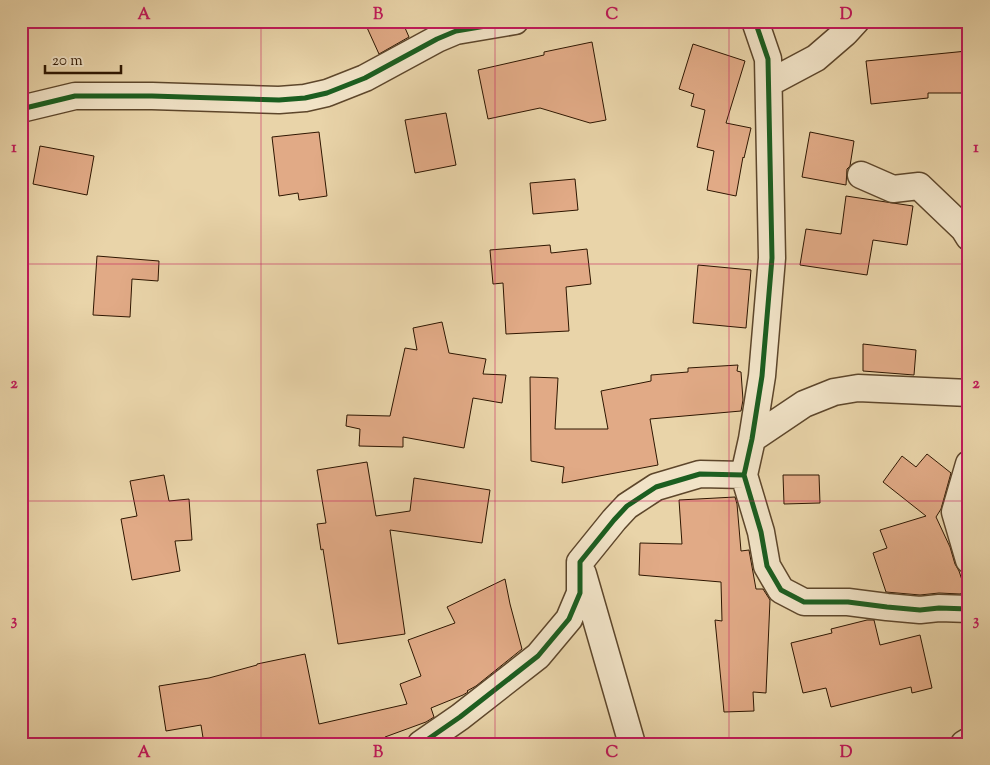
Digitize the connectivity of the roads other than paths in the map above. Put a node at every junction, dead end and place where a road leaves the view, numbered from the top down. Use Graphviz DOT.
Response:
graph roads {
  1 [pos="515,21"];
  2 [pos="755,21"];
  3 [pos="856,21"];
  4 [pos="454,26"];
  5 [pos="769,83"];
  6 [pos="21,109"];
  7 [pos="861,175"];
  8 [pos="969,237"];
  9 [pos="969,393"];
  10 [pos="752,439"];
  11 [pos="969,464"];
  12 [pos="744,475"];
  13 [pos="969,560"];
  14 [pos="580,562"];
  15 [pos="969,609"];
  16 [pos="969,741"];
  17 [pos="422,744"];
  18 [pos="632,744"];
  19 [pos="964,744"];
  1 -- 4 [label="street"];
  2 -- 5 [label="street"];
  3 -- 5 [label="street"];
  4 -- 6 [label="street"];
  5 -- 10 [label="street"];
  7 -- 8 [label="street"];
  9 -- 10 [label="street"];
  10 -- 12 [label="street"];
  11 -- 13 [label="street"];
  12 -- 14 [label="street"];
  12 -- 15 [label="street"];
  14 -- 17 [label="street"];
  14 -- 18 [label="street"];
  16 -- 19 [label="street"];
}
